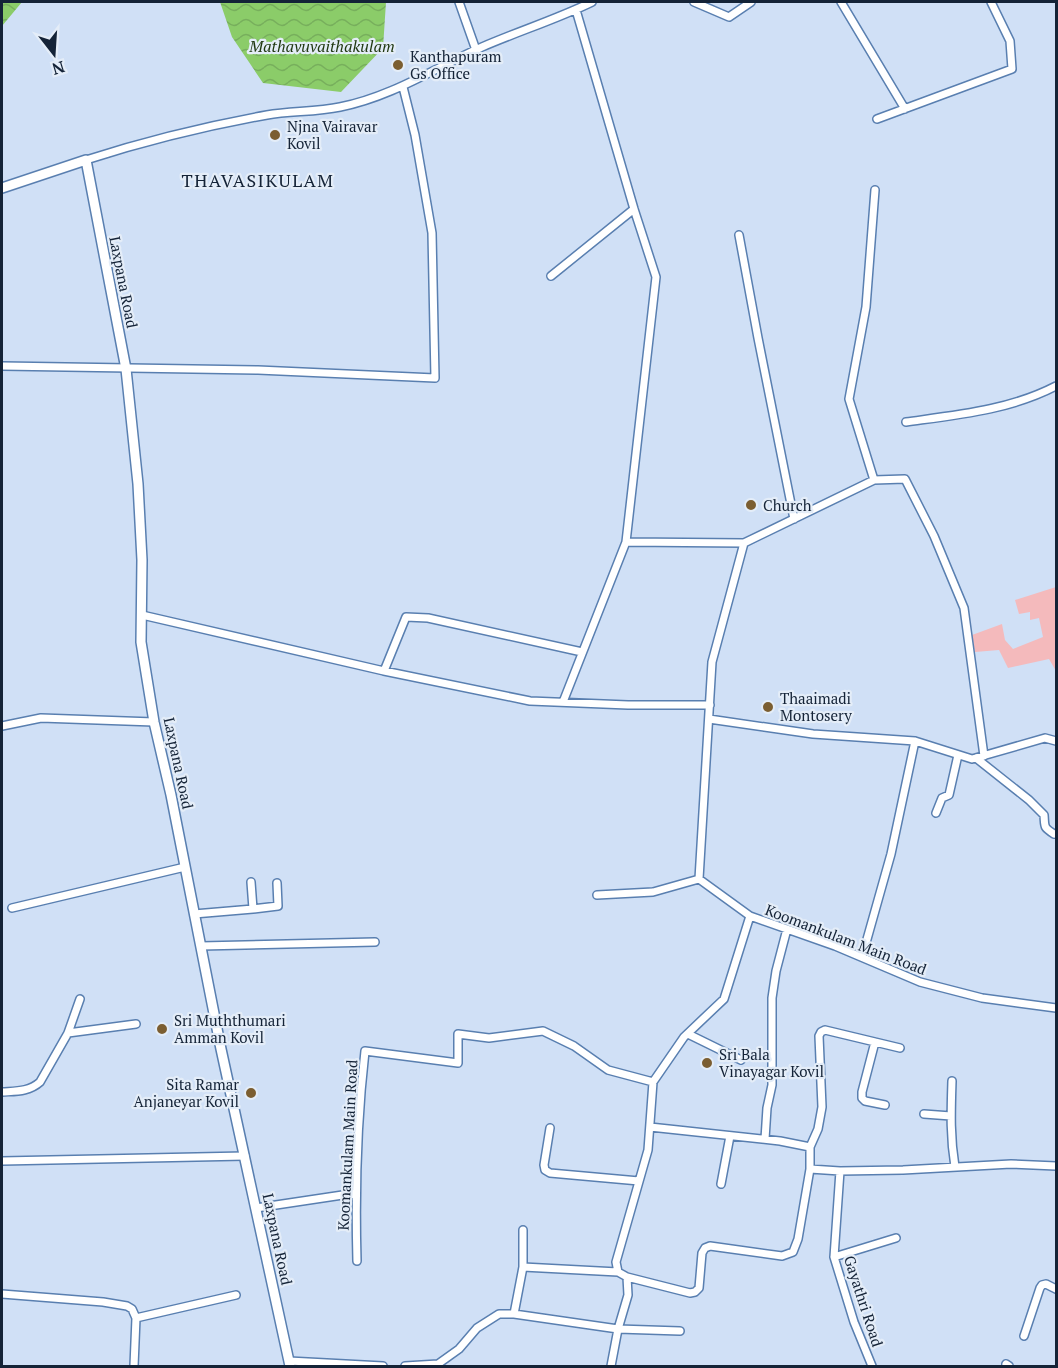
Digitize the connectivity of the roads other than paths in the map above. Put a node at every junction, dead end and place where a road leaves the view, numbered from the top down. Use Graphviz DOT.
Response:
graph roads {
  1 [pos="459,2"];
  2 [pos="592,2"];
  3 [pos="694,2"];
  4 [pos="752,2"];
  5 [pos="841,2"];
  6 [pos="991,2"];
  7 [pos="576,10"];
  8 [pos="476,50"];
  9 [pos="403,87"];
  10 [pos="905,109"];
  11 [pos="877,119"];
  12 [pos="86,160"];
  13 [pos="2,188"];
  14 [pos="875,190"];
  15 [pos="634,209"];
  16 [pos="739,235"];
  17 [pos="551,276"];
  18 [pos="2,366"];
  19 [pos="126,369"];
  20 [pos="1056,386"];
  21 [pos="906,422"];
  22 [pos="874,480"];
  23 [pos="794,519"];
  24 [pos="626,542"];
  25 [pos="744,543"];
  26 [pos="142,615"];
  27 [pos="582,652"];
  28 [pos="384,671"];
  29 [pos="563,702"];
  30 [pos="710,705"];
  31 [pos="709,719"];
  32 [pos="154,722"];
  33 [pos="2,726"];
  34 [pos="915,741"];
  35 [pos="1056,741"];
  36 [pos="958,755"];
  37 [pos="980,757"];
  38 [pos="936,813"];
  39 [pos="1054,834"];
  40 [pos="185,867"];
  41 [pos="699,879"];
  42 [pos="251,882"];
  43 [pos="277,883"];
  44 [pos="597,895"];
  45 [pos="12,908"];
  46 [pos="253,909"];
  47 [pos="194,914"];
  48 [pos="750,916"];
  49 [pos="787,930"];
  50 [pos="375,942"];
  51 [pos="201,946"];
  52 [pos="862,957"];
  53 [pos="80,999"];
  54 [pos="1056,1008"];
  55 [pos="136,1024"];
  56 [pos="68,1033"];
  57 [pos="688,1034"];
  58 [pos="875,1042"];
  59 [pos="900,1048"];
  60 [pos="741,1060"];
  61 [pos="952,1081"];
  62 [pos="652,1082"];
  63 [pos="2,1092"];
  64 [pos="885,1105"];
  65 [pos="924,1114"];
  66 [pos="951,1116"];
  67 [pos="650,1127"];
  68 [pos="550,1128"];
  69 [pos="730,1136"];
  70 [pos="765,1139"];
  71 [pos="810,1147"];
  72 [pos="245,1156"];
  73 [pos="2,1161"];
  74 [pos="1056,1166"];
  75 [pos="955,1167"];
  76 [pos="810,1169"];
  77 [pos="840,1171"];
  78 [pos="639,1181"];
  79 [pos="721,1184"];
  80 [pos="356,1192"];
  81 [pos="256,1208"];
  82 [pos="523,1230"];
  83 [pos="896,1238"];
  84 [pos="834,1257"];
  85 [pos="357,1261"];
  86 [pos="523,1267"];
  87 [pos="618,1272"];
  88 [pos="627,1277"];
  89 [pos="1056,1288"];
  90 [pos="2,1294"];
  91 [pos="236,1295"];
  92 [pos="514,1314"];
  93 [pos="136,1317"];
  94 [pos="618,1329"];
  95 [pos="680,1331"];
  96 [pos="1024,1336"];
  97 [pos="290,1364"];
  98 [pos="134,1366"];
  99 [pos="383,1366"];
  100 [pos="405,1366"];
  101 [pos="611,1366"];
  102 [pos="872,1366"];
  1 -- 8 [label="street"];
  2 -- 7 [label="street"];
  3 -- 4 [label="street"];
  5 -- 10 [label="street"];
  6 -- 10 [label="street"];
  7 -- 8 [label="street"];
  7 -- 15 [label="street"];
  8 -- 9 [label="street"];
  9 -- 12 [label="street"];
  9 -- 19 [label="street"];
  10 -- 11 [label="street"];
  12 -- 13 [label="street"];
  12 -- 19 [label="street, Laxpana Road"];
  14 -- 22 [label="street"];
  15 -- 17 [label="street"];
  15 -- 24 [label="street"];
  16 -- 23 [label="street"];
  18 -- 19 [label="street"];
  19 -- 26 [label="street, Laxpana Road"];
  20 -- 21 [label="street"];
  22 -- 23 [label="street"];
  22 -- 37 [label="street"];
  23 -- 25 [label="street"];
  24 -- 25 [label="street"];
  24 -- 27 [label="street"];
  25 -- 30 [label="street"];
  26 -- 28 [label="street"];
  26 -- 32 [label="street, Laxpana Road"];
  27 -- 28 [label="street"];
  27 -- 29 [label="street"];
  28 -- 29 [label="street"];
  29 -- 30 [label="street"];
  30 -- 31 [label="street"];
  31 -- 34 [label="street"];
  31 -- 41 [label="street"];
  32 -- 33 [label="street"];
  32 -- 40 [label="street, Laxpana Road"];
  34 -- 36 [label="street"];
  34 -- 52 [label="street"];
  35 -- 37 [label="street"];
  36 -- 37 [label="street"];
  36 -- 38 [label="street"];
  37 -- 39 [label="street"];
  40 -- 45 [label="street"];
  40 -- 47 [label="street, Laxpana Road"];
  41 -- 44 [label="street"];
  41 -- 48 [label="street"];
  42 -- 46 [label="street"];
  43 -- 46 [label="street"];
  46 -- 47 [label="street"];
  47 -- 51 [label="street, Laxpana Road"];
  48 -- 49 [label="street, Koomankulam Main Road"];
  48 -- 57 [label="street, Koomankulam Main Road"];
  49 -- 52 [label="street, Koomankulam Main Road"];
  49 -- 70 [label="street"];
  50 -- 51 [label="street"];
  51 -- 72 [label="street, Laxpana Road"];
  52 -- 54 [label="street, Koomankulam Main Road"];
  53 -- 56 [label="street"];
  55 -- 56 [label="street"];
  56 -- 63 [label="street"];
  57 -- 60 [label="street"];
  57 -- 62 [label="street, Koomankulam Main Road"];
  58 -- 59 [label="street"];
  58 -- 64 [label="street"];
  58 -- 71 [label="street"];
  61 -- 66 [label="street"];
  62 -- 67 [label="street"];
  62 -- 80 [label="street, Koomankulam Main Road"];
  65 -- 66 [label="street"];
  66 -- 75 [label="street"];
  67 -- 69 [label="street"];
  67 -- 78 [label="street"];
  68 -- 78 [label="street"];
  69 -- 70 [label="street"];
  69 -- 79 [label="street"];
  70 -- 71 [label="street"];
  71 -- 76 [label="street"];
  72 -- 73 [label="street"];
  72 -- 81 [label="street, Laxpana Road"];
  74 -- 75 [label="street"];
  75 -- 77 [label="street"];
  76 -- 77 [label="street"];
  76 -- 88 [label="street"];
  77 -- 84 [label="street, Gayathri Road"];
  78 -- 87 [label="street"];
  80 -- 81 [label="street"];
  80 -- 85 [label="street, Koomankulam Main Road"];
  81 -- 97 [label="street, Laxpana Road"];
  82 -- 86 [label="street"];
  83 -- 84 [label="street"];
  84 -- 102 [label="street, Gayathri Road"];
  86 -- 87 [label="street"];
  86 -- 92 [label="street"];
  87 -- 88 [label="street"];
  88 -- 94 [label="street"];
  89 -- 96 [label="street"];
  90 -- 93 [label="street"];
  91 -- 93 [label="street"];
  92 -- 94 [label="street"];
  92 -- 100 [label="street"];
  93 -- 98 [label="street"];
  94 -- 95 [label="street"];
  94 -- 101 [label="street"];
  97 -- 99 [label="street"];
}
